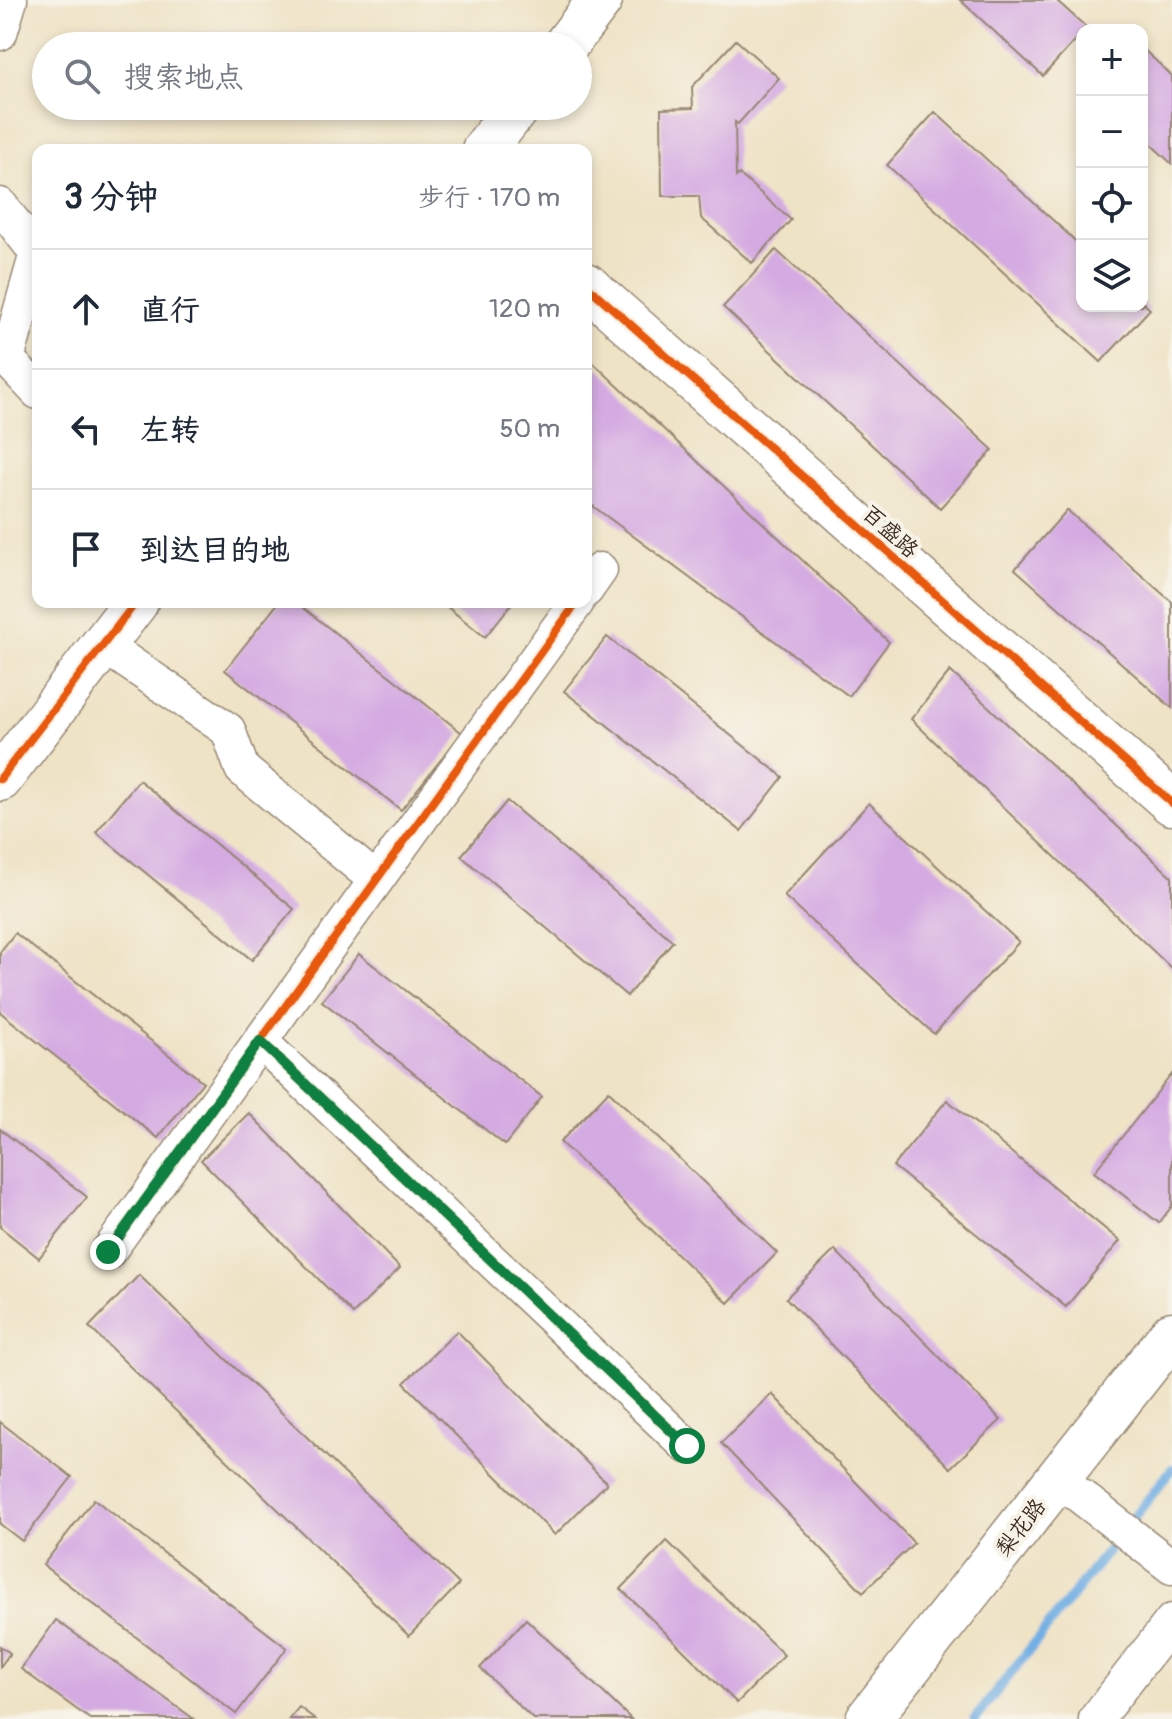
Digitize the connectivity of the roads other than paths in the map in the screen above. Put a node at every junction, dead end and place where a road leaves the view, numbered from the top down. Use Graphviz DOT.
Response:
graph roads {
  1 [pos="10,0"];
  2 [pos="600,0"];
  3 [pos="576,32"];
  4 [pos="0,33"];
  5 [pos="507,120"];
  6 [pos="489,144"];
  7 [pos="0,205"];
  8 [pos="32,247"];
  9 [pos="32,271"];
  10 [pos="592,290"];
  11 [pos="32,386"];
  12 [pos="131,608"];
  13 [pos="573,608"];
  14 [pos="103,645"];
  15 [pos="0,779"];
  16 [pos="1172,803"];
  17 [pos="376,880"];
  18 [pos="260,1041"];
  19 [pos="108,1252"];
  20 [pos="1172,1334"];
  21 [pos="687,1446"];
  22 [pos="1058,1479"];
  23 [pos="1172,1567"];
  24 [pos="1172,1621"];
  25 [pos="868,1719"];
  26 [pos="1096,1719"];
  1 -- 4 [label="street"];
  2 -- 3 [label="main road"];
  5 -- 6 [label="main road"];
  7 -- 8 [label="street"];
  9 -- 11 [label="street"];
  10 -- 16 [label="main road, 百盛路"];
  12 -- 14 [label="main road"];
  13 -- 17 [label="street"];
  14 -- 15 [label="main road"];
  14 -- 17 [label="street"];
  17 -- 18 [label="street"];
  18 -- 19 [label="street"];
  18 -- 21 [label="street"];
  20 -- 22 [label="main road, 梨花路"];
  22 -- 23 [label="street"];
  22 -- 25 [label="main road, 梨花路"];
  24 -- 26 [label="street"];
}
